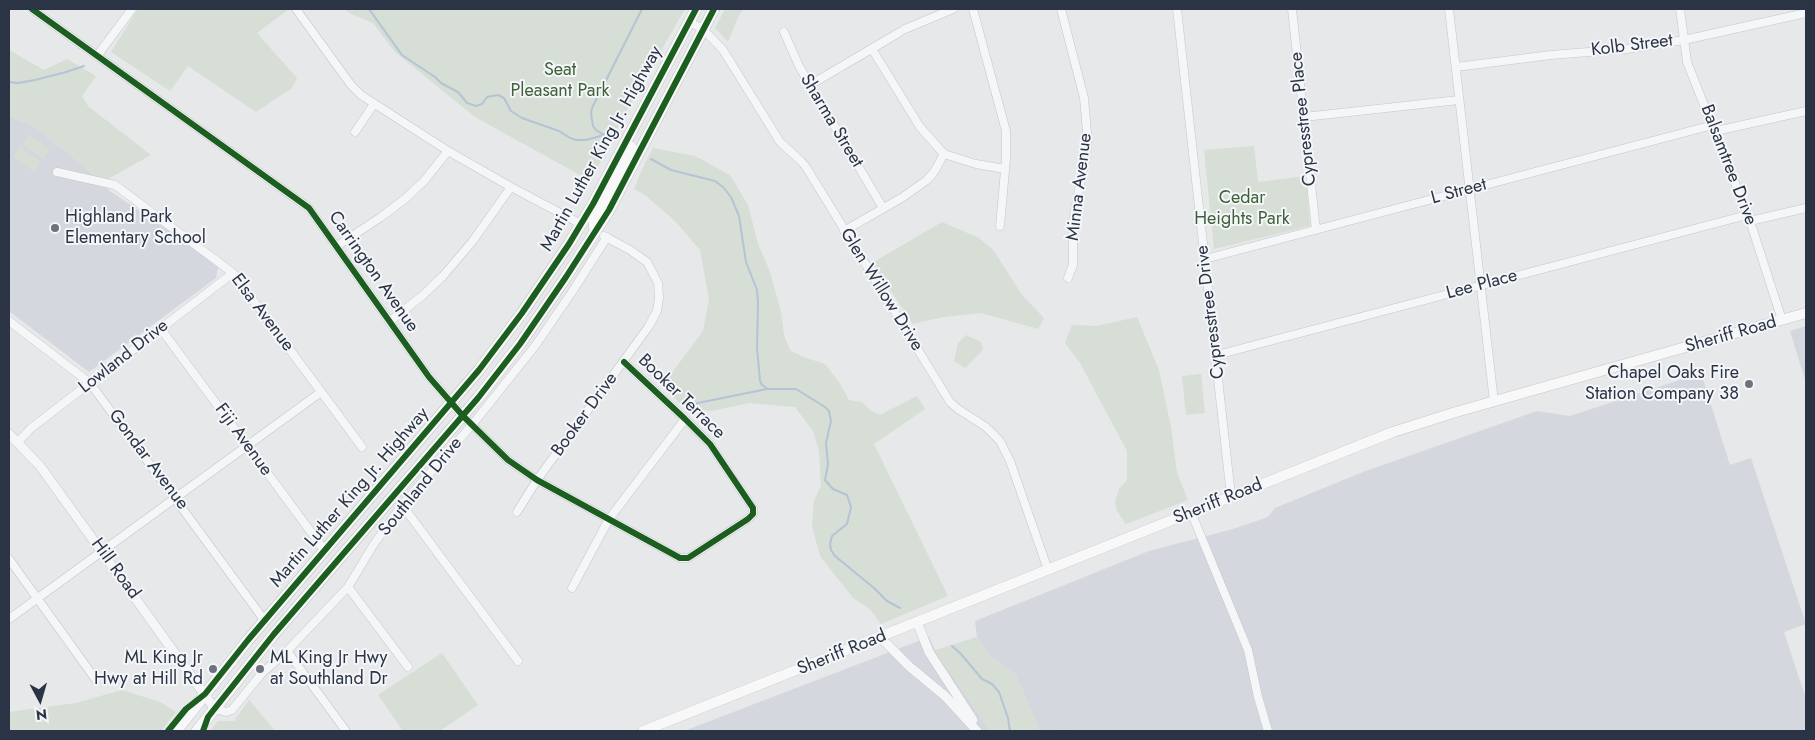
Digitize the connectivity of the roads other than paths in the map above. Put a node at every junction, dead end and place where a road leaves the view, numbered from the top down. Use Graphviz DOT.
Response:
graph roads {
  1 [pos="32,9"];
  2 [pos="132,9"];
  3 [pos="296,9"];
  4 [pos="696,9"];
  5 [pos="714,9"];
  6 [pos="953,9"];
  7 [pos="972,9"];
  8 [pos="1060,9"];
  9 [pos="1177,9"];
  10 [pos="1292,9"];
  11 [pos="1449,9"];
  12 [pos="1680,9"];
  13 [pos="1806,13"];
  14 [pos="689,22"];
  15 [pos="703,28"];
  16 [pos="784,32"];
  17 [pos="1684,40"];
  18 [pos="872,49"];
  19 [pos="97,56"];
  20 [pos="1456,67"];
  21 [pos="810,85"];
  22 [pos="1459,100"];
  23 [pos="374,104"];
  24 [pos="1806,111"];
  25 [pos="1304,117"];
  26 [pos="1714,128"];
  27 [pos="632,131"];
  28 [pos="355,132"];
  29 [pos="448,150"];
  30 [pos="944,154"];
  31 [pos="1005,170"];
  32 [pos="56,172"];
  33 [pos="511,187"];
  34 [pos="1470,190"];
  35 [pos="883,208"];
  36 [pos="1806,208"];
  37 [pos="1749,218"];
  38 [pos="581,224"];
  39 [pos="1000,226"];
  40 [pos="1316,230"];
  41 [pos="596,231"];
  42 [pos="844,231"];
  43 [pos="607,237"];
  44 [pos="337,246"];
  45 [pos="1205,259"];
  46 [pos="233,273"];
  47 [pos="1068,278"];
  48 [pos="1480,286"];
  49 [pos="548,304"];
  50 [pos="1806,313"];
  51 [pos="1782,320"];
  52 [pos="9,321"];
  53 [pos="389,322"];
  54 [pos="161,329"];
  55 [pos="1217,355"];
  56 [pos="624,362"];
  57 [pos="90,383"];
  58 [pos="321,392"];
  59 [pos="1494,402"];
  60 [pos="451,403"];
  61 [pos="462,416"];
  62 [pos="685,419"];
  63 [pos="472,425"];
  64 [pos="9,434"];
  65 [pos="18,442"];
  66 [pos="247,446"];
  67 [pos="362,447"];
  68 [pos="537,480"];
  69 [pos="1232,496"];
  70 [pos="176,498"];
  71 [pos="402,505"];
  72 [pos="517,512"];
  73 [pos="1191,512"];
  74 [pos="609,519"];
  75 [pos="325,551"];
  76 [pos="102,552"];
  77 [pos="680,558"];
  78 [pos="9,559"];
  79 [pos="1048,570"];
  80 [pos="348,588"];
  81 [pos="572,588"];
  82 [pos="37,599"];
  83 [pos="9,619"];
  84 [pos="265,621"];
  85 [pos="917,622"];
  86 [pos="880,637"];
  87 [pos="287,650"];
  88 [pos="518,661"];
  89 [pos="408,667"];
  90 [pos="96,680"];
  91 [pos="205,694"];
  92 [pos="215,709"];
  93 [pos="176,731"];
  94 [pos="197,731"];
  95 [pos="346,731"];
  96 [pos="643,731"];
  97 [pos="978,731"];
  98 [pos="1268,731"];
  1 -- 19 [label="street, Carrington Avenue"];
  2 -- 19 [label="street"];
  3 -- 23 [label="street"];
  4 -- 14 [label="main road, Martin Luther King Jr. Highway"];
  5 -- 15 [label="main road, Martin Luther King Jr. Highway"];
  6 -- 18 [label="street"];
  7 -- 31 [label="street"];
  8 -- 47 [label="street, Minna Avenue"];
  9 -- 45 [label="street, Cypresstree Drive"];
  10 -- 25 [label="street, Cypresstree Place"];
  11 -- 20 [label="street"];
  12 -- 17 [label="street, Balsamtree Drive"];
  13 -- 17 [label="street, Kolb Street"];
  14 -- 15 [label="street, Glen Willow Drive"];
  14 -- 27 [label="main road, Martin Luther King Jr. Highway"];
  15 -- 41 [label="main road, Martin Luther King Jr. Highway"];
  15 -- 42 [label="street, Glen Willow Drive"];
  16 -- 21 [label="street, Sharma Street"];
  17 -- 20 [label="street, Kolb Street"];
  17 -- 26 [label="street, Balsamtree Drive"];
  18 -- 21 [label="street"];
  18 -- 30 [label="street"];
  19 -- 44 [label="street, Carrington Avenue"];
  20 -- 22 [label="street"];
  21 -- 35 [label="street, Sharma Street"];
  22 -- 25 [label="street"];
  22 -- 34 [label="street"];
  23 -- 28 [label="street"];
  23 -- 29 [label="street"];
  24 -- 26 [label="street, L Street"];
  25 -- 40 [label="street, Cypresstree Place"];
  26 -- 34 [label="street, L Street"];
  26 -- 37 [label="street, Balsamtree Drive"];
  27 -- 38 [label="main road, Martin Luther King Jr. Highway"];
  27 -- 41 [label="main road"];
  29 -- 33 [label="street"];
  29 -- 44 [label="street"];
  30 -- 31 [label="street"];
  30 -- 35 [label="street"];
  31 -- 39 [label="street"];
  32 -- 46 [label="street, Elsa Avenue"];
  33 -- 38 [label="street"];
  33 -- 53 [label="street"];
  34 -- 40 [label="street, L Street"];
  34 -- 48 [label="street"];
  35 -- 42 [label="street"];
  36 -- 37 [label="street, Lee Place"];
  37 -- 48 [label="street, Lee Place"];
  37 -- 51 [label="street, Balsamtree Drive"];
  38 -- 49 [label="main road"];
  38 -- 60 [label="main road, Martin Luther King Jr. Highway"];
  40 -- 45 [label="street, L Street"];
  41 -- 43 [label="street, Booker Drive"];
  41 -- 49 [label="main road, Martin Luther King Jr. Highway"];
  42 -- 79 [label="street, Glen Willow Drive"];
  43 -- 56 [label="street, Booker Drive"];
  43 -- 63 [label="street, Southland Drive"];
  44 -- 53 [label="street, Carrington Avenue"];
  45 -- 55 [label="street, Cypresstree Drive"];
  46 -- 54 [label="street, Lowland Drive"];
  46 -- 58 [label="street, Elsa Avenue"];
  48 -- 55 [label="street, Lee Place"];
  48 -- 59 [label="street"];
  49 -- 61 [label="main road, Martin Luther King Jr. Highway"];
  50 -- 51 [label="main road, Sheriff Road"];
  51 -- 59 [label="main road, Sheriff Road"];
  52 -- 57 [label="street, Gondar Avenue"];
  53 -- 60 [label="street, Carrington Avenue"];
  54 -- 57 [label="street, Lowland Drive"];
  54 -- 66 [label="street, Fiji Avenue"];
  55 -- 69 [label="street, Cypresstree Drive"];
  56 -- 62 [label="street, Booker Terrace"];
  56 -- 68 [label="street, Booker Drive"];
  57 -- 65 [label="street, Lowland Drive"];
  57 -- 70 [label="street, Gondar Avenue"];
  58 -- 66 [label="street"];
  58 -- 67 [label="street, Elsa Avenue"];
  59 -- 69 [label="main road, Sheriff Road"];
  60 -- 61 [label="street, Carrington Avenue"];
  60 -- 75 [label="main road, Martin Luther King Jr. Highway"];
  61 -- 63 [label="street, Carrington Avenue"];
  61 -- 92 [label="main road, Martin Luther King Jr. Highway"];
  62 -- 74 [label="street"];
  62 -- 77 [label="street, Booker Terrace"];
  63 -- 68 [label="street, Carrington Avenue"];
  63 -- 71 [label="street, Southland Drive"];
  64 -- 65 [label="street, Hill Road"];
  65 -- 76 [label="street, Hill Road"];
  66 -- 70 [label="street"];
  66 -- 75 [label="street, Fiji Avenue"];
  68 -- 72 [label="street, Booker Drive"];
  68 -- 74 [label="street, Carrington Avenue"];
  69 -- 73 [label="main road, Sheriff Road"];
  70 -- 76 [label="street"];
  70 -- 84 [label="street, Gondar Avenue"];
  71 -- 80 [label="street, Southland Drive"];
  71 -- 88 [label="street"];
  73 -- 79 [label="main road, Sheriff Road"];
  73 -- 98 [label="street"];
  74 -- 77 [label="street, Carrington Avenue"];
  74 -- 81 [label="street"];
  75 -- 84 [label="main road, Martin Luther King Jr. Highway"];
  76 -- 82 [label="street"];
  76 -- 91 [label="street, Hill Road"];
  78 -- 82 [label="street"];
  79 -- 85 [label="main road, Sheriff Road"];
  80 -- 87 [label="street, Southland Drive"];
  80 -- 89 [label="street"];
  82 -- 83 [label="street"];
  82 -- 90 [label="street"];
  84 -- 91 [label="main road, Martin Luther King Jr. Highway"];
  85 -- 86 [label="main road, Sheriff Road"];
  85 -- 97 [label="street"];
  86 -- 96 [label="main road, Sheriff Road"];
  86 -- 97 [label="street"];
  87 -- 92 [label="street, Southland Drive"];
  87 -- 95 [label="street"];
  91 -- 92 [label="street, Hill Road"];
  91 -- 93 [label="main road, Martin Luther King Jr. Highway"];
  92 -- 94 [label="main road, Martin Luther King Jr. Highway"];
}
